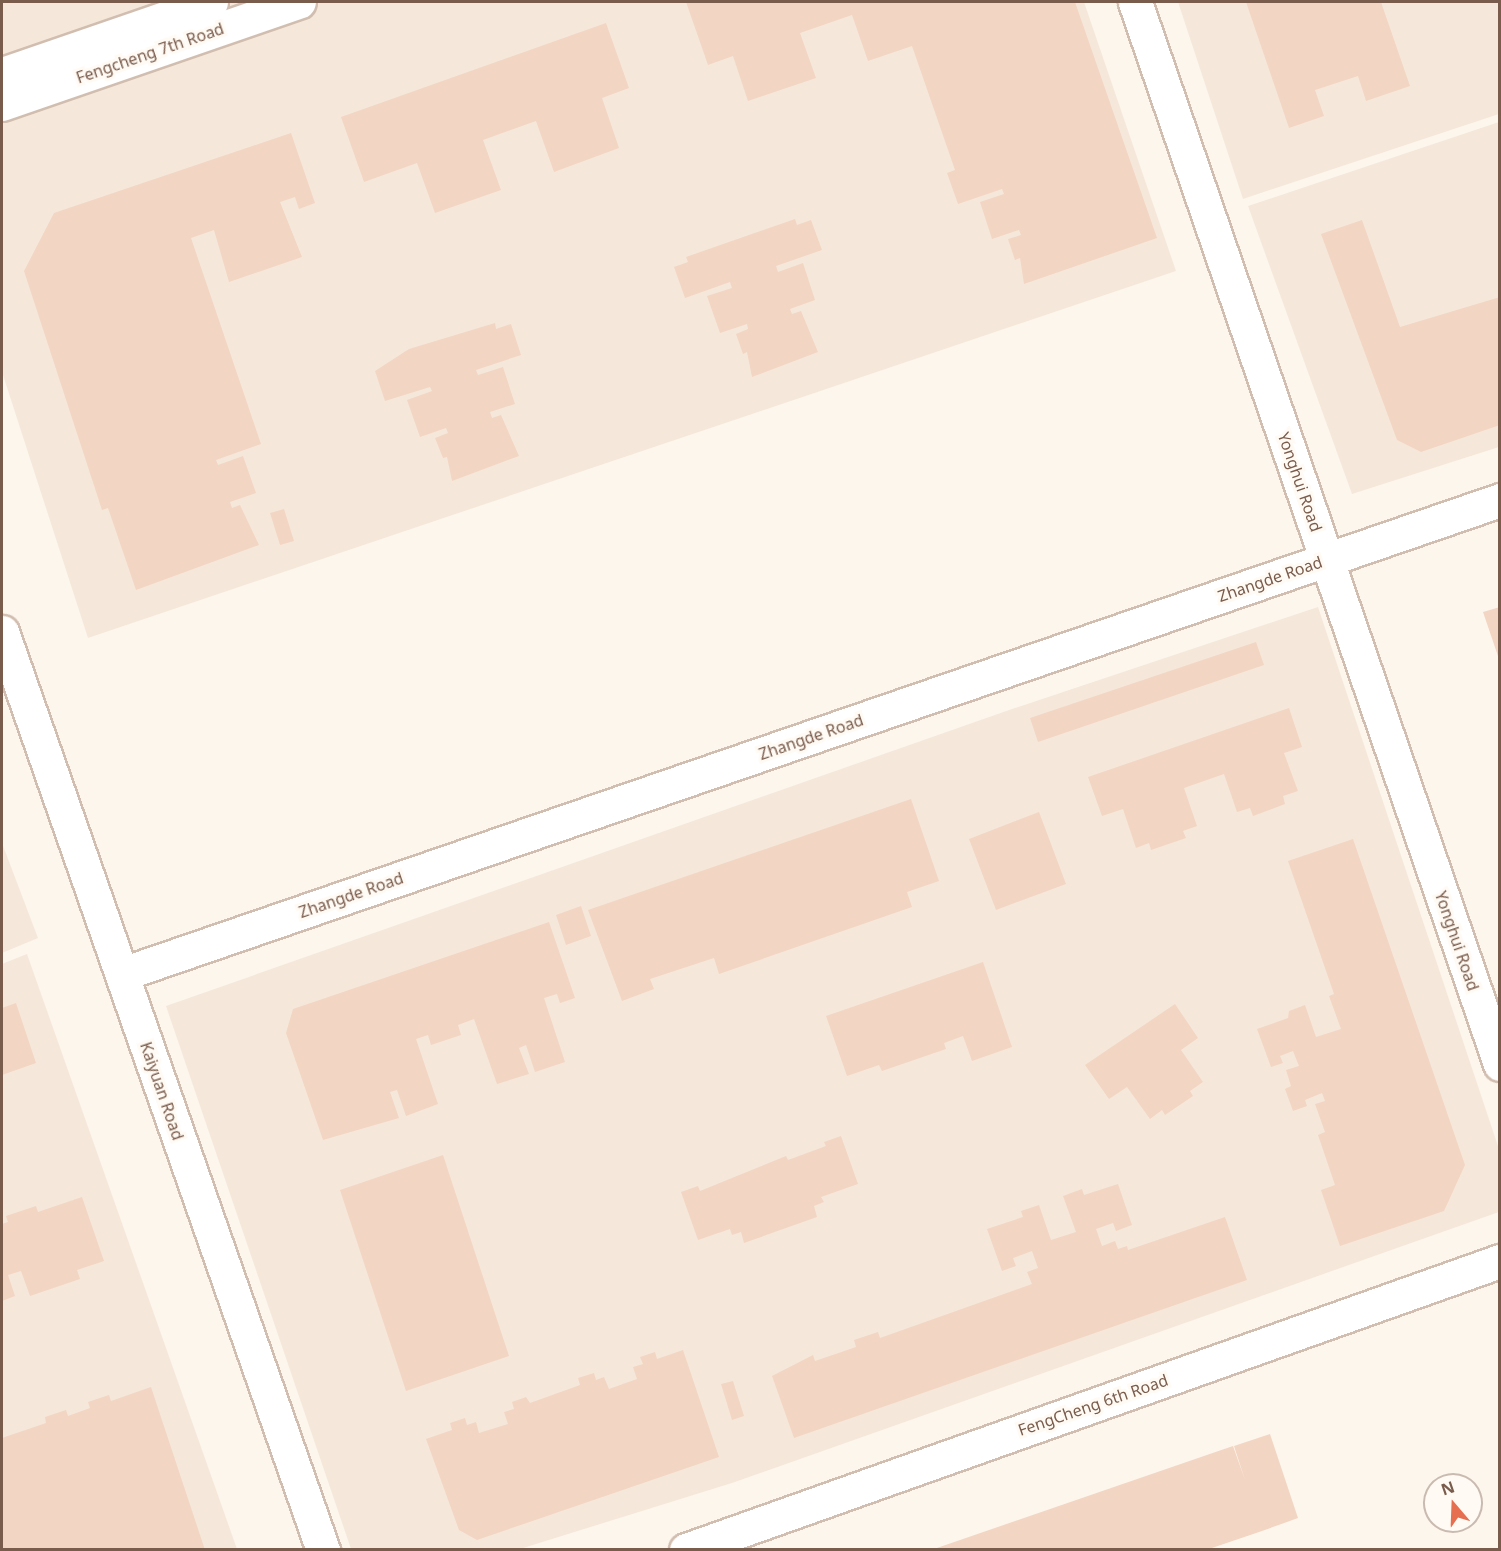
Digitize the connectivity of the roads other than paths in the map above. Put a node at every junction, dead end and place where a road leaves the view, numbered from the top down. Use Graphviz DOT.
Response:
graph roads {
  1 [pos="211,2"];
  2 [pos="299,2"];
  3 [pos="1135,2"];
  4 [pos="2,74"];
  5 [pos="2,104"];
  6 [pos="1500,500"];
  7 [pos="1326,560"];
  8 [pos="2,632"];
  9 [pos="122,974"];
  10 [pos="1500,1064"];
  11 [pos="1500,1262"];
  12 [pos="323,1550"];
  13 [pos="686,1550"];
  1 -- 4 [label="street, Fengcheng 7th Road"];
  2 -- 5 [label="street, Fengcheng 7th Road"];
  3 -- 7 [label="street, Yonghui Road"];
  6 -- 7 [label="street, Zhangde Road"];
  7 -- 9 [label="street, Zhangde Road"];
  7 -- 10 [label="street, Yonghui Road"];
  8 -- 9 [label="street, Kaiyuan Road"];
  9 -- 12 [label="street, Kaiyuan Road"];
  11 -- 13 [label="street, FengCheng 6th Road"];
}
